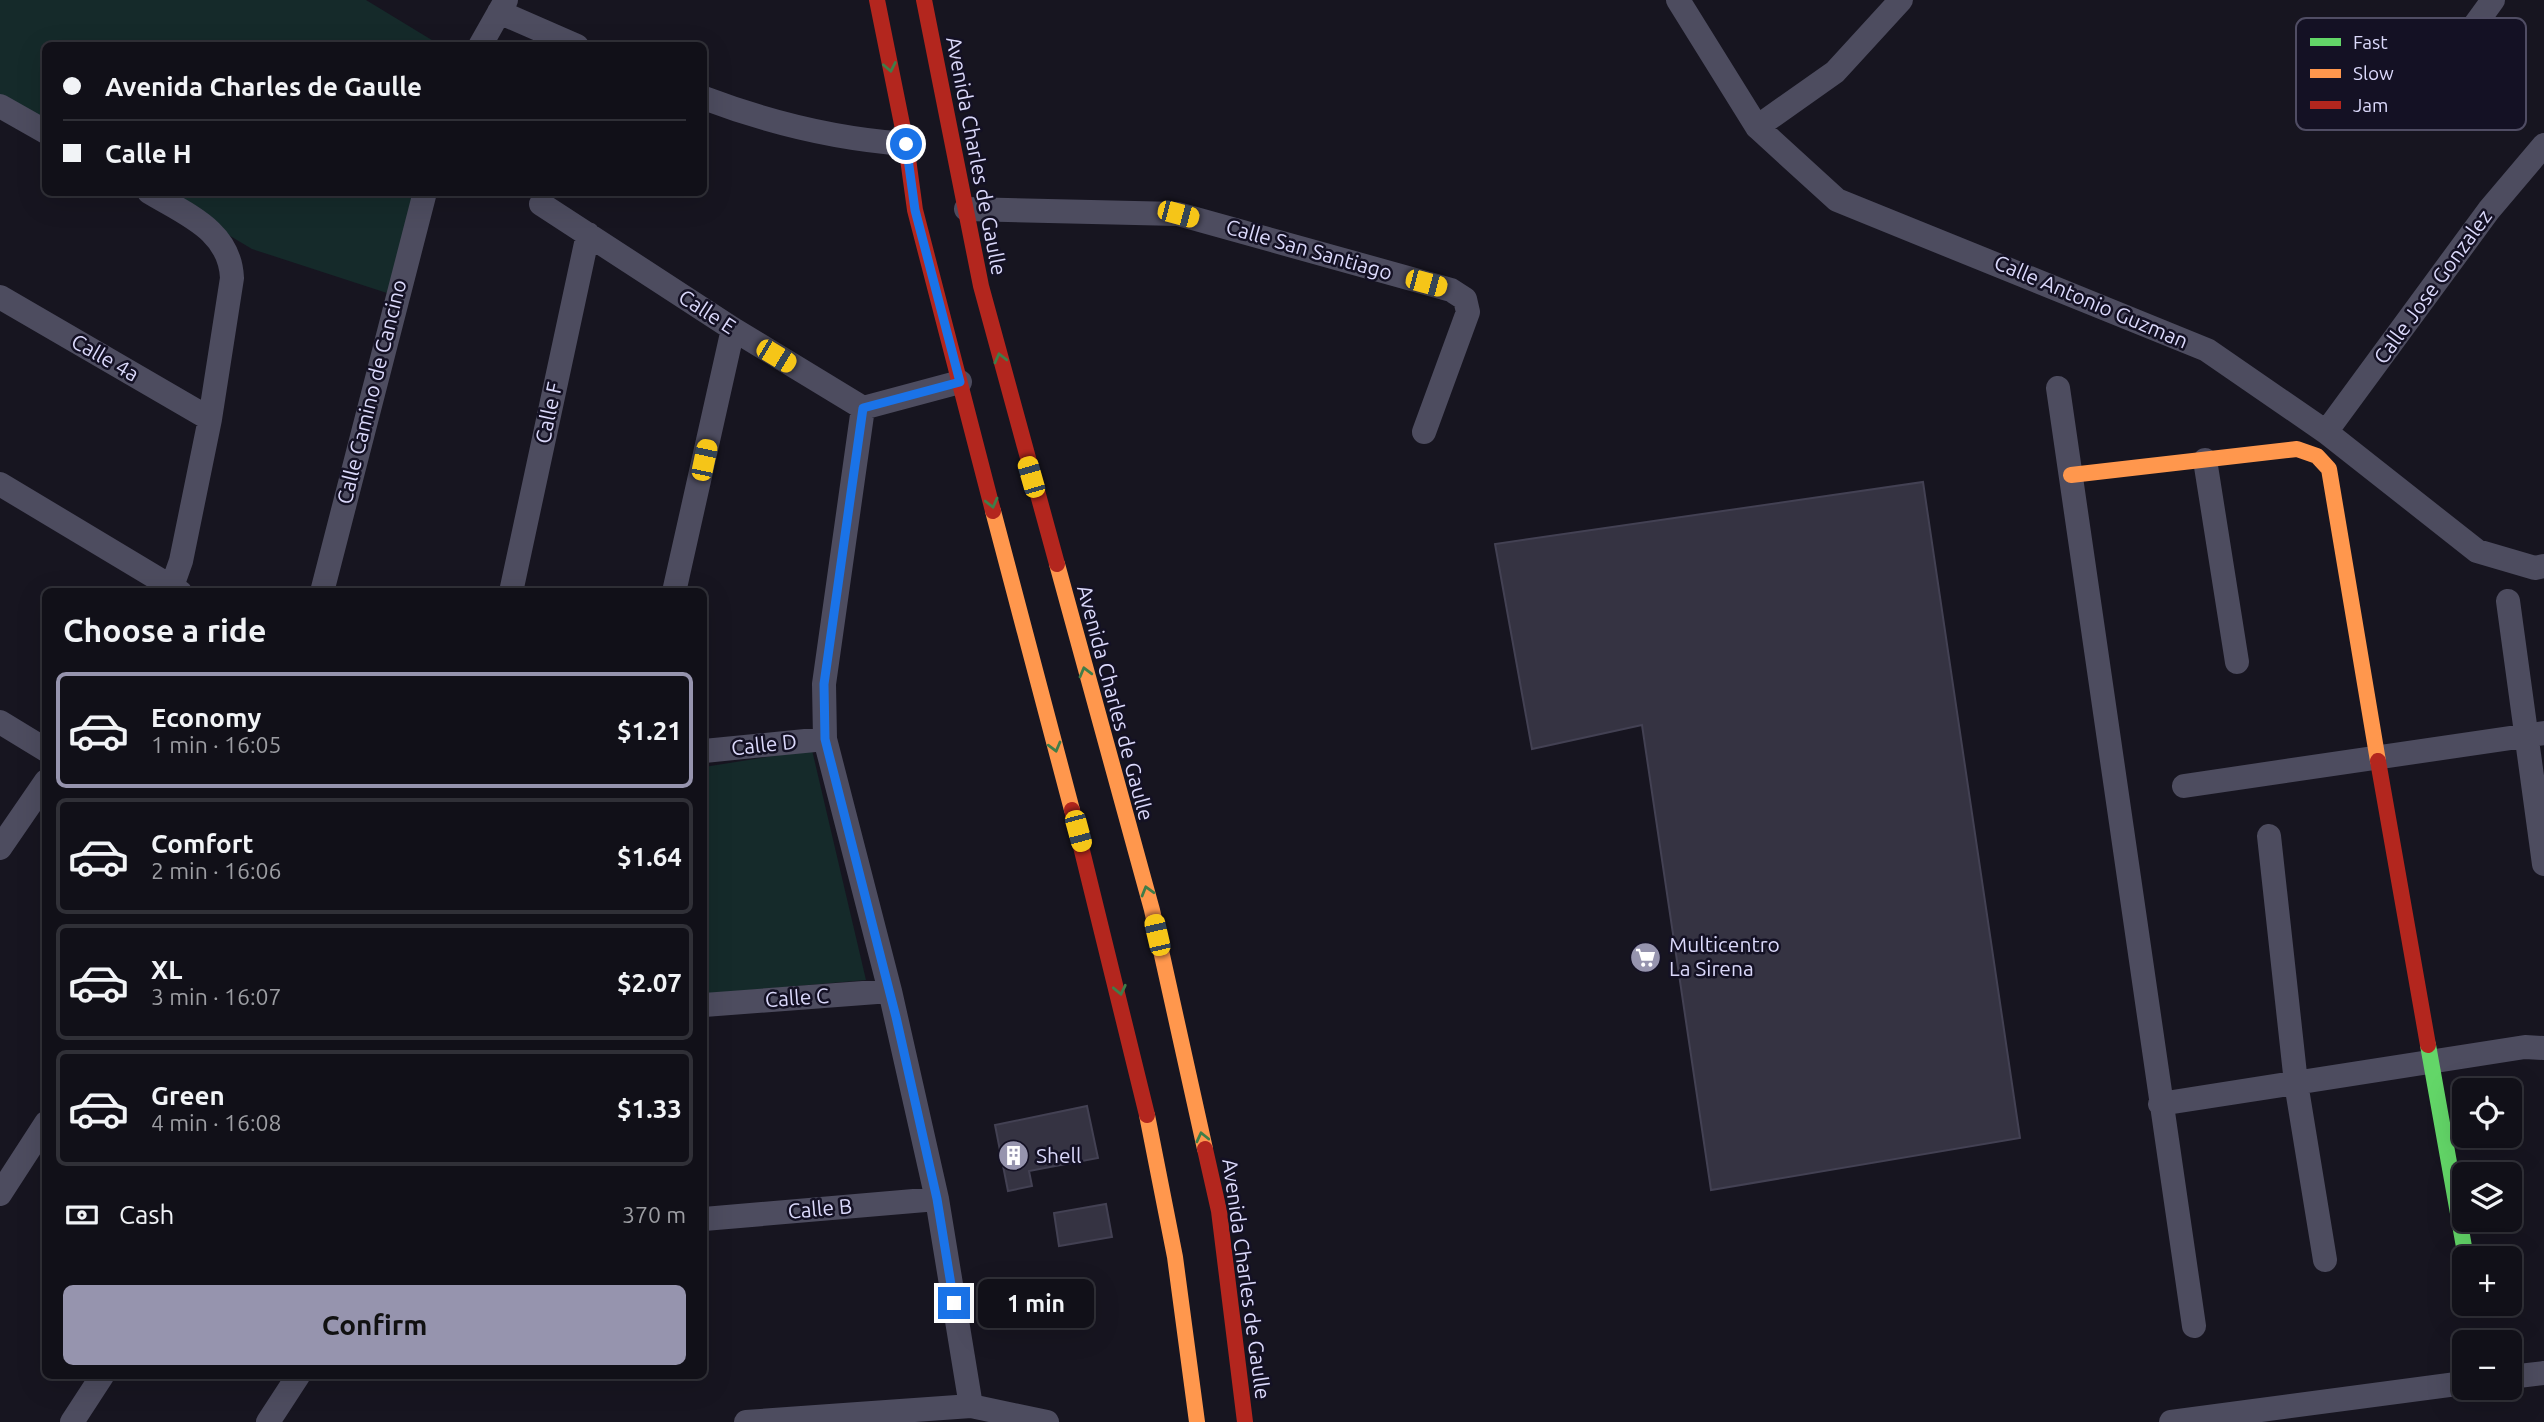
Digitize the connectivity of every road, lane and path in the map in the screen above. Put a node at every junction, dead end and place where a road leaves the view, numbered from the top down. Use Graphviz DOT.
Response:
graph roads {
  1 [pos="877,0"];
  2 [pos="924,0"];
  3 [pos="1678,0"];
  4 [pos="1901,0"];
  5 [pos="2493,0"];
  6 [pos="503,6"];
  7 [pos="2480,18"];
  8 [pos="482,42"];
  9 [pos="570,42"];
  10 [pos="707,99"];
  11 [pos="0,106"];
  12 [pos="1757,127"];
  13 [pos="42,130"];
  14 [pos="906,144"];
  15 [pos="2544,145"];
  16 [pos="156,196"];
  17 [pos="424,196"];
  18 [pos="541,204"];
  19 [pos="966,209"];
  20 [pos="587,234"];
  21 [pos="0,297"];
  22 [pos="733,330"];
  23 [pos="960,382"];
  24 [pos="2058,388"];
  25 [pos="1011,403"];
  26 [pos="863,408"];
  27 [pos="210,419"];
  28 [pos="1424,432"];
  29 [pos="2326,432"];
  30 [pos="991,447"];
  31 [pos="2205,460"];
  32 [pos="983,466"];
  33 [pos="2071,475"];
  34 [pos="0,484"];
  35 [pos="2544,566"];
  36 [pos="171,588"];
  37 [pos="174,588"];
  38 [pos="323,588"];
  39 [pos="512,588"];
  40 [pos="675,588"];
  41 [pos="2508,601"];
  42 [pos="2237,662"];
  43 [pos="0,722"];
  44 [pos="2536,735"];
  45 [pos="825,739"];
  46 [pos="42,748"];
  47 [pos="707,751"];
  48 [pos="2377,758"];
  49 [pos="2183,786"];
  50 [pos="42,787"];
  51 [pos="2269,836"];
  52 [pos="0,848"];
  53 [pos="2544,864"];
  54 [pos="890,991"];
  55 [pos="707,1005"];
  56 [pos="2544,1048"];
  57 [pos="2432,1061"];
  58 [pos="2296,1083"];
  59 [pos="2160,1104"];
  60 [pos="42,1129"];
  61 [pos="0,1194"];
  62 [pos="937,1199"];
  63 [pos="707,1219"];
  64 [pos="2464,1246"];
  65 [pos="2325,1260"];
  66 [pos="2194,1326"];
  67 [pos="2544,1373"];
  68 [pos="2522,1376"];
  69 [pos="100,1379"];
  70 [pos="296,1379"];
  71 [pos="2452,1385"];
  72 [pos="971,1406"];
  73 [pos="1246,1421"];
  74 [pos="72,1422"];
  75 [pos="268,1422"];
  76 [pos="746,1422"];
  77 [pos="1047,1422"];
  78 [pos="1196,1422"];
  79 [pos="2171,1422"];
  1 -- 14 [label="main road, one-way"];
  2 -- 19 [label="main road, Avenida Charles de Gaulle"];
  3 -- 12 [label="street, Calle Antonio Guzman"];
  4 -- 12 [label="street"];
  5 -- 7 [label="street"];
  6 -- 8 [label="street"];
  6 -- 9 [label="street"];
  10 -- 14 [label="street"];
  11 -- 13 [label="street"];
  12 -- 29 [label="street, Calle Antonio Guzman"];
  14 -- 23 [label="main road"];
  15 -- 29 [label="street, Calle Jose Gonzalez"];
  16 -- 27 [label="street"];
  17 -- 38 [label="street, Calle Camino de Cancino"];
  18 -- 20 [label="street, Calle E"];
  25 -- 19 [label="main road, Avenida Charles de Gaulle, one-way"];
  19 -- 28 [label="street, Calle San Santiago"];
  20 -- 22 [label="street, Calle E"];
  20 -- 39 [label="street, Calle F"];
  21 -- 27 [label="street, Calle 4a"];
  22 -- 26 [label="street, Calle E"];
  22 -- 40 [label="street"];
  23 -- 25 [label="main road"];
  23 -- 26 [label="street"];
  23 -- 32 [label="main road"];
  24 -- 33 [label="street"];
  73 -- 25 [label="main road, Avenida Charles de Gaulle, one-way"];
  26 -- 45 [label="street"];
  27 -- 37 [label="street"];
  29 -- 35 [label="street, Calle Antonio Guzman"];
  30 -- 32 [label="main road"];
  31 -- 33 [label="main road"];
  31 -- 42 [label="street"];
  31 -- 48 [label="main road"];
  32 -- 78 [label="main road, one-way"];
  33 -- 59 [label="street"];
  34 -- 36 [label="street"];
  41 -- 44 [label="street"];
  43 -- 46 [label="street"];
  44 -- 48 [label="street"];
  44 -- 53 [label="street"];
  45 -- 47 [label="street, Calle D"];
  45 -- 54 [label="street"];
  48 -- 49 [label="street"];
  48 -- 57 [label="main road"];
  50 -- 52 [label="street"];
  51 -- 58 [label="street"];
  54 -- 55 [label="street, Calle C"];
  54 -- 62 [label="street"];
  56 -- 57 [label="street"];
  57 -- 58 [label="street"];
  57 -- 64 [label="main road"];
  58 -- 59 [label="street"];
  58 -- 65 [label="street"];
  59 -- 66 [label="street"];
  60 -- 61 [label="street"];
  62 -- 63 [label="street, Calle B"];
  62 -- 72 [label="street"];
  67 -- 68 [label="street"];
  69 -- 74 [label="street"];
  70 -- 75 [label="street"];
  71 -- 79 [label="street"];
  72 -- 76 [label="street"];
  72 -- 77 [label="street"];
}
